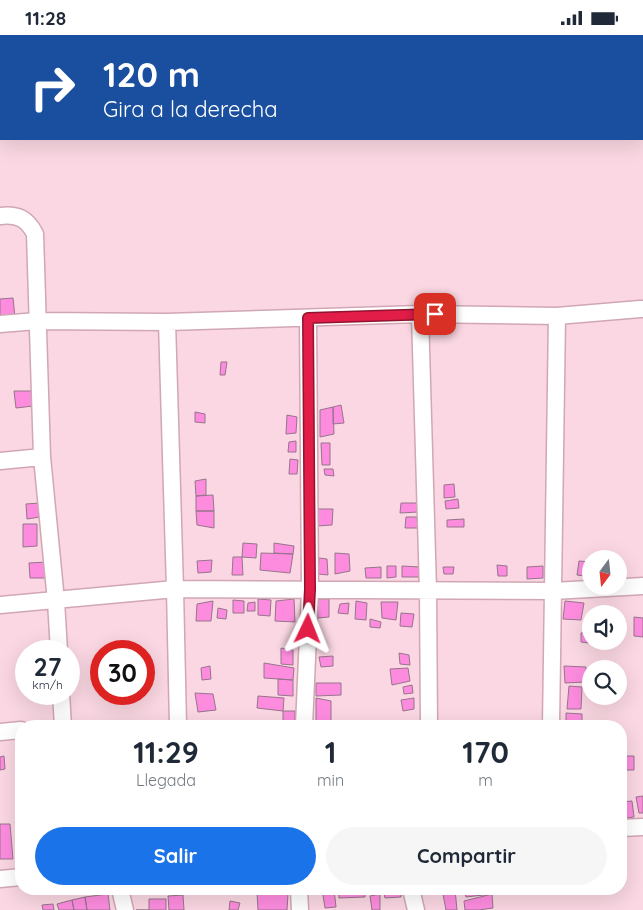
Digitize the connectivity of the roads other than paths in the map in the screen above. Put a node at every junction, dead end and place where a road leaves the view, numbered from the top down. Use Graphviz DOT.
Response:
graph roads {
  1 [pos="0,216"];
  2 [pos="643,309"];
  3 [pos="420,314"];
  4 [pos="557,316"];
  5 [pos="308,318"];
  6 [pos="37,321"];
  7 [pos="167,322"];
  8 [pos="0,325"];
  9 [pos="42,457"];
  10 [pos="0,461"];
  11 [pos="643,586"];
  12 [pos="175,589"];
  13 [pos="310,589"];
  14 [pos="428,590"];
  15 [pos="553,591"];
  16 [pos="56,601"];
  17 [pos="0,605"];
  18 [pos="58,640"];
  19 [pos="61,705"];
  20 [pos="62,720"];
  21 [pos="178,720"];
  22 [pos="304,720"];
  23 [pos="429,720"];
  24 [pos="551,720"];
  25 [pos="15,731"];
  26 [pos="0,732"];
  27 [pos="643,827"];
  28 [pos="627,828"];
  29 [pos="15,878"];
  30 [pos="0,879"];
  31 [pos="121,895"];
  32 [pos="300,895"];
  33 [pos="412,895"];
  34 [pos="125,910"];
  35 [pos="300,910"];
  36 [pos="416,910"];
  1 -- 6 [label="street"];
  2 -- 4 [label="street"];
  3 -- 4 [label="street"];
  3 -- 5 [label="street"];
  3 -- 14 [label="street"];
  4 -- 15 [label="street"];
  5 -- 7 [label="street"];
  5 -- 13 [label="street"];
  6 -- 7 [label="street"];
  6 -- 8 [label="street"];
  6 -- 9 [label="street"];
  7 -- 12 [label="street"];
  9 -- 10 [label="street"];
  9 -- 16 [label="street"];
  11 -- 15 [label="street"];
  12 -- 13 [label="street"];
  12 -- 16 [label="street"];
  12 -- 21 [label="street"];
  13 -- 14 [label="street"];
  13 -- 22 [label="street"];
  14 -- 15 [label="street"];
  14 -- 23 [label="street"];
  15 -- 24 [label="street"];
  16 -- 17 [label="street"];
  16 -- 18 [label="street"];
  19 -- 20 [label="street"];
  25 -- 26 [label="street"];
  27 -- 28 [label="street"];
  29 -- 30 [label="street"];
  31 -- 34 [label="street"];
  32 -- 35 [label="street"];
  33 -- 36 [label="street"];
}
